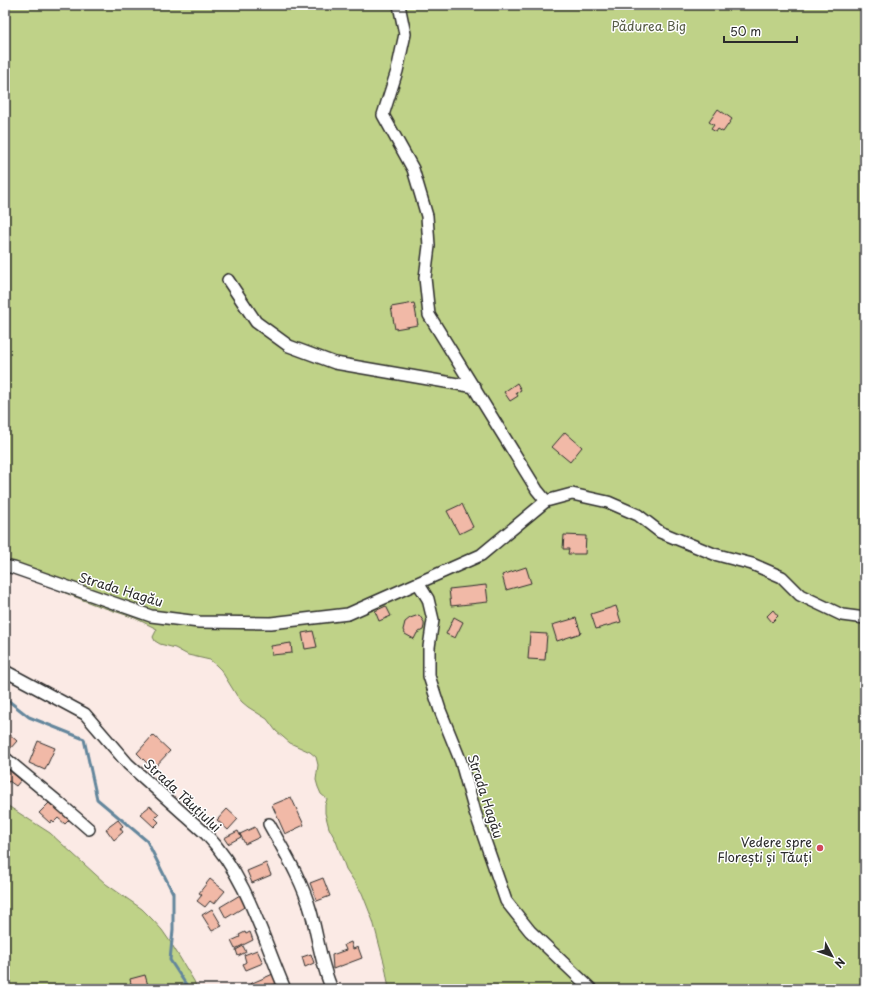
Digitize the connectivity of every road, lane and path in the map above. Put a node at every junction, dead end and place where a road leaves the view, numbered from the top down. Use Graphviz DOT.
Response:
graph roads {
  1 [pos="400,5"];
  2 [pos="228,280"];
  3 [pos="475,387"];
  4 [pos="546,501"];
  5 [pos="5,566"];
  6 [pos="418,583"];
  7 [pos="865,618"];
  8 [pos="5,671"];
  9 [pos="5,758"];
  10 [pos="269,824"];
  11 [pos="89,829"];
  12 [pos="285,989"];
  13 [pos="332,989"];
  14 [pos="591,989"];
  1 -- 3 [label="street"];
  2 -- 3 [label="street"];
  3 -- 4 [label="street"];
  4 -- 6 [label="street, Strada Hagău"];
  4 -- 7 [label="street"];
  5 -- 6 [label="street, Strada Hagău"];
  6 -- 14 [label="street, Strada Hagău"];
  8 -- 12 [label="street, Strada Tăuțiului"];
  9 -- 11 [label="street"];
  10 -- 13 [label="street"];
}
